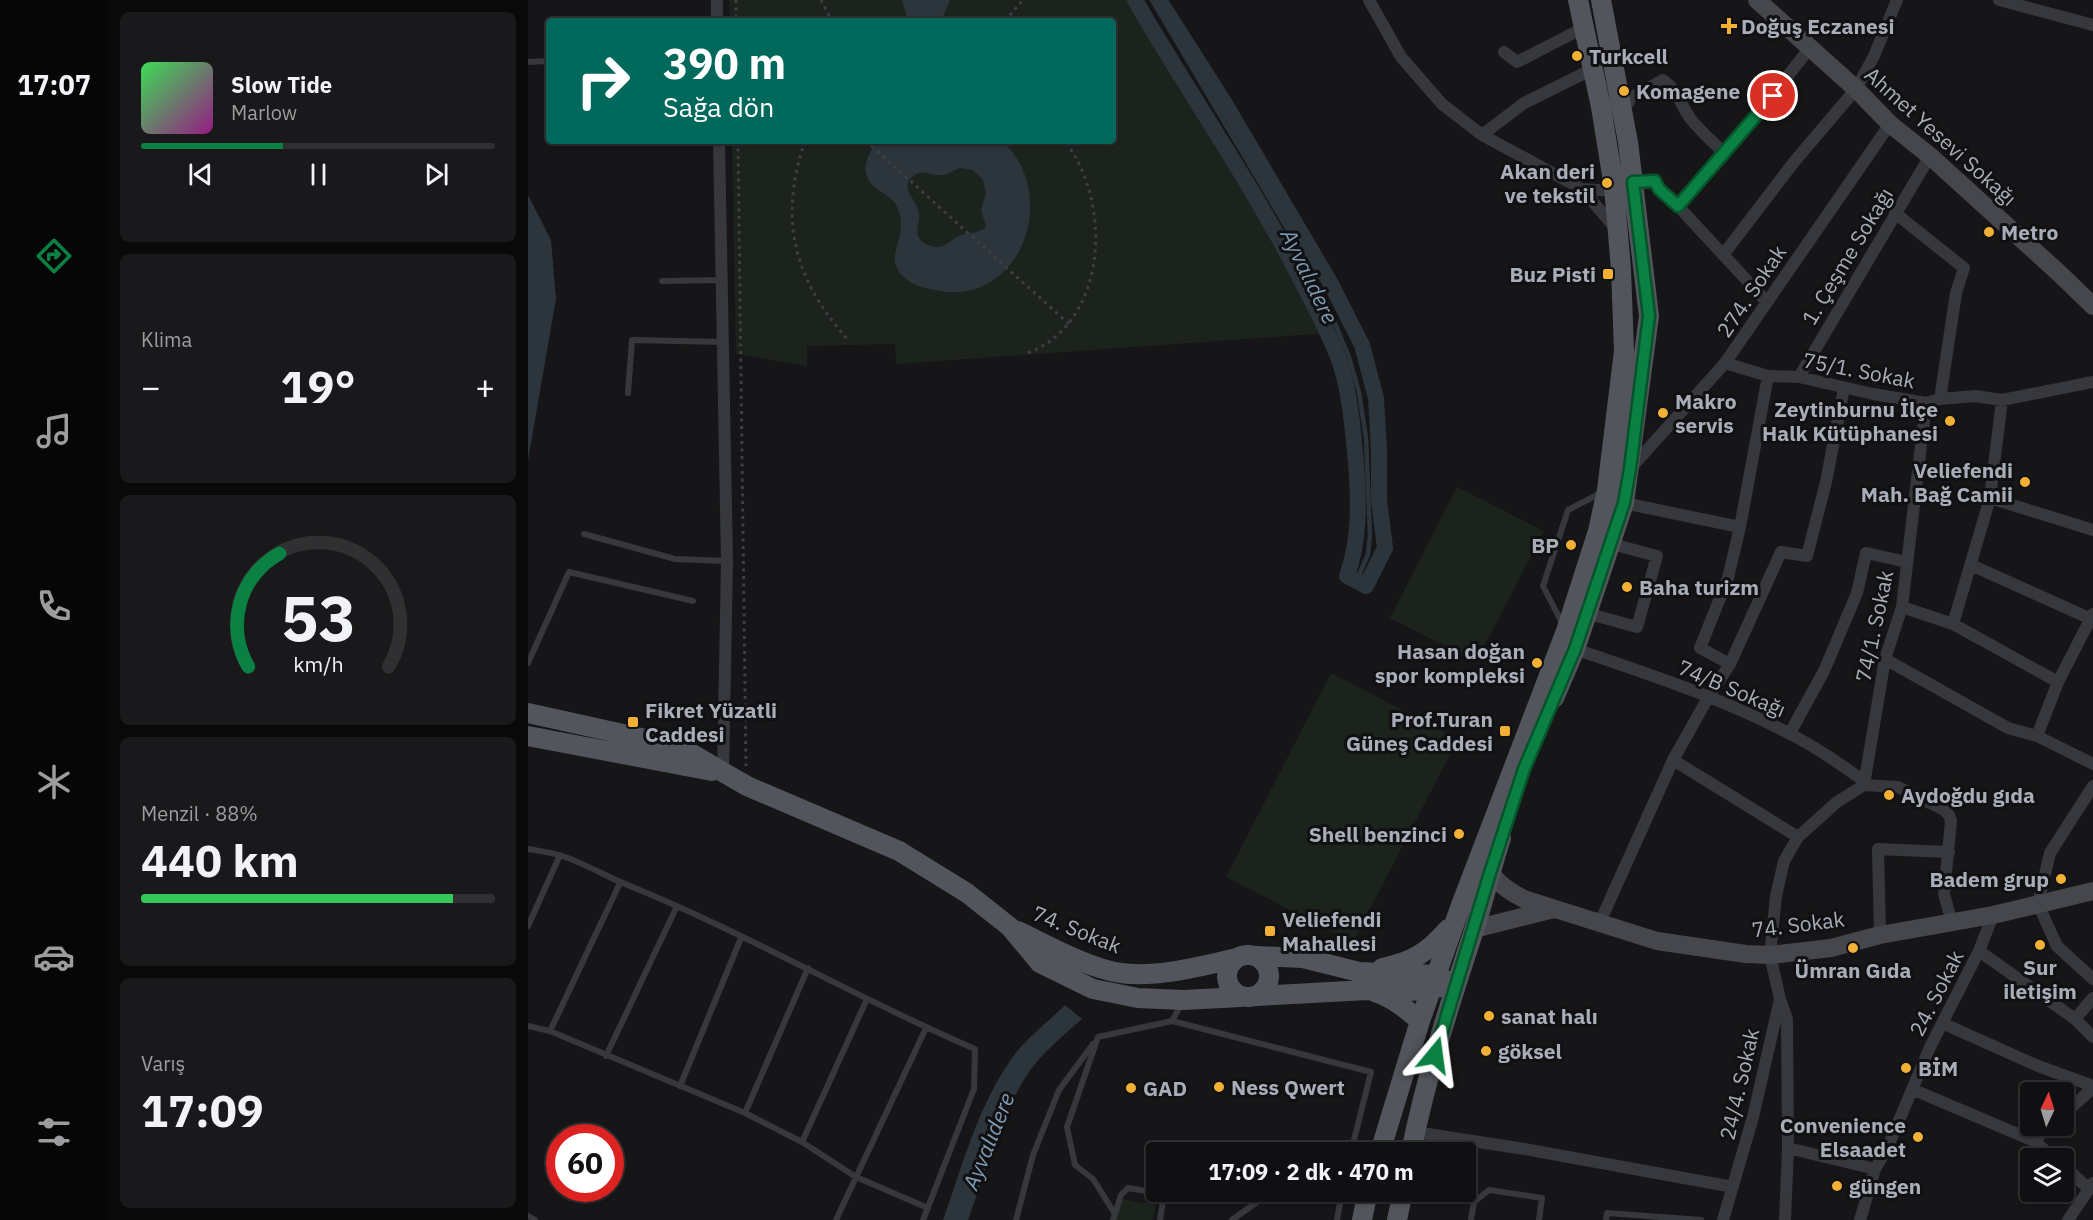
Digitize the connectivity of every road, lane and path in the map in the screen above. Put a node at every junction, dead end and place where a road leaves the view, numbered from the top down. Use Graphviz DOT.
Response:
graph roads {
  1 [pos="717,0"];
  2 [pos="736,0"];
  3 [pos="821,0"];
  4 [pos="1023,0"];
  5 [pos="1578,0"];
  6 [pos="1601,0"];
  7 [pos="1897,0"];
  8 [pos="1999,0"];
  9 [pos="1373,1"];
  10 [pos="1764,2"];
  11 [pos="717,18"];
  12 [pos="736,18"];
  13 [pos="830,18"];
  14 [pos="1008,18"];
  15 [pos="2093,25"];
  16 [pos="1583,28"];
  17 [pos="1809,49"];
  18 [pos="1504,52"];
  19 [pos="528,62"];
  20 [pos="546,62"];
  21 [pos="1593,69"];
  22 [pos="1856,89"];
  23 [pos="1622,113"];
  24 [pos="1890,124"];
  25 [pos="1482,135"];
  26 [pos="719,144"];
  27 [pos="738,144"];
  28 [pos="804,144"];
  29 [pos="869,144"];
  30 [pos="1067,144"];
  31 [pos="1723,152"];
  32 [pos="1930,156"];
  33 [pos="1633,182"];
  34 [pos="1582,189"];
  35 [pos="1615,191"];
  36 [pos="1678,206"];
  37 [pos="1895,213"];
  38 [pos="1618,231"];
  39 [pos="1723,255"];
  40 [pos="722,280"];
  41 [pos="662,281"];
  42 [pos="1766,301"];
  43 [pos="2093,306"];
  44 [pos="1069,324"];
  45 [pos="848,340"];
  46 [pos="724,342"];
  47 [pos="1028,352"];
  48 [pos="1725,363"];
  49 [pos="1767,376"];
  50 [pos="1799,377"];
  51 [pos="2093,382"];
  52 [pos="1844,388"];
  53 [pos="628,393"];
  54 [pos="1940,399"];
  55 [pos="2002,399"];
  56 [pos="1926,403"];
  57 [pos="1630,469"];
  58 [pos="1606,490"];
  59 [pos="1990,498"];
  60 [pos="1624,503"];
  61 [pos="1740,527"];
  62 [pos="2093,530"];
  63 [pos="584,534"];
  64 [pos="1612,544"];
  65 [pos="727,561"];
  66 [pos="1907,562"];
  67 [pos="1971,565"];
  68 [pos="693,601"];
  69 [pos="1902,607"];
  70 [pos="1586,613"];
  71 [pos="2092,617"];
  72 [pos="1953,624"];
  73 [pos="1571,640"];
  74 [pos="1885,659"];
  75 [pos="528,663"];
  76 [pos="1730,664"];
  77 [pos="2058,682"];
  78 [pos="1709,696"];
  79 [pos="528,713"];
  80 [pos="1790,733"];
  81 [pos="528,736"];
  82 [pos="2037,736"];
  83 [pos="1673,760"];
  84 [pos="2093,765"];
  85 [pos="723,774"];
  86 [pos="1864,783"];
  87 [pos="747,786"];
  88 [pos="2093,786"];
  89 [pos="1798,837"];
  90 [pos="528,849"];
  91 [pos="1484,849"];
  92 [pos="1949,852"];
  93 [pos="560,855"];
  94 [pos="1490,873"];
  95 [pos="620,882"];
  96 [pos="2093,891"];
  97 [pos="2038,904"];
  98 [pos="677,906"];
  99 [pos="1554,909"];
  100 [pos="1993,915"];
  101 [pos="1456,921"];
  102 [pos="1600,922"];
  103 [pos="1952,923"];
  104 [pos="528,926"];
  105 [pos="1010,927"];
  106 [pos="1474,929"];
  107 [pos="1880,935"];
  108 [pos="741,938"];
  109 [pos="1979,951"];
  110 [pos="1770,956"];
  111 [pos="1246,957"];
  112 [pos="808,968"];
  113 [pos="2093,979"];
  114 [pos="1363,981"];
  115 [pos="1434,982"];
  116 [pos="1455,985"];
  117 [pos="1249,997"];
  118 [pos="2093,998"];
  119 [pos="867,999"];
  120 [pos="1780,999"];
  121 [pos="1183,1000"];
  122 [pos="2075,1019"];
  123 [pos="1172,1021"];
  124 [pos="1420,1021"];
  125 [pos="1942,1023"];
  126 [pos="528,1026"];
  127 [pos="926,1028"];
  128 [pos="550,1031"];
  129 [pos="1098,1037"];
  130 [pos="2093,1038"];
  131 [pos="606,1056"];
  132 [pos="680,1086"];
  133 [pos="2093,1087"];
  134 [pos="1914,1090"];
  135 [pos="2074,1105"];
  136 [pos="745,1113"];
  137 [pos="1415,1132"];
  138 [pos="2039,1136"];
  139 [pos="2034,1140"];
  140 [pos="802,1142"];
  141 [pos="1354,1142"];
  142 [pos="1383,1142"];
  143 [pos="1413,1142"];
  144 [pos="1788,1148"];
  145 [pos="2043,1148"];
  146 [pos="1875,1169"];
  147 [pos="2074,1173"];
  148 [pos="856,1177"];
  149 [pos="2091,1186"];
  150 [pos="1732,1187"];
  151 [pos="1257,1202"];
  152 [pos="1340,1202"];
  153 [pos="1366,1202"];
  154 [pos="1401,1202"];
  155 [pos="928,1208"];
  156 [pos="528,1217"];
  157 [pos="1114,1217"];
  158 [pos="535,1220"];
  159 [pos="836,1220"];
  160 [pos="923,1220"];
  161 [pos="1016,1220"];
  162 [pos="1160,1220"];
  163 [pos="1232,1220"];
  164 [pos="1337,1220"];
  165 [pos="1362,1220"];
  166 [pos="1397,1220"];
  167 [pos="1471,1220"];
  168 [pos="1539,1220"];
  169 [pos="1606,1220"];
  170 [pos="1701,1220"];
  171 [pos="1723,1220"];
  172 [pos="1785,1220"];
  173 [pos="1860,1220"];
  174 [pos="2068,1220"];
  1 -- 11 [label="street"];
  2 -- 12 [label="path"];
  3 -- 13 [label="path"];
  4 -- 14 [label="path"];
  5 -- 16 [label="main road"];
  6 -- 23 [label="main road"];
  7 -- 22 [label="street"];
  8 -- 15 [label="street"];
  9 -- 25 [label="street"];
  10 -- 17 [label="main road, Ahmet Yesevi Sokağı"];
  16 -- 18 [label="street"];
  16 -- 21 [label="main road"];
  17 -- 22 [label="main road, Ahmet Yesevi Sokağı"];
  17 -- 31 [label="street"];
  19 -- 20 [label="lane"];
  21 -- 25 [label="street"];
  21 -- 35 [label="main road"];
  22 -- 24 [label="main road, Ahmet Yesevi Sokağı"];
  22 -- 39 [label="street"];
  23 -- 31 [label="street"];
  23 -- 33 [label="main road"];
  24 -- 32 [label="main road, Ahmet Yesevi Sokağı"];
  24 -- 42 [label="street, 274. Sokak"];
  25 -- 34 [label="street"];
  26 -- 40 [label="street"];
  27 -- 87 [label="path"];
  28 -- 45 [label="path"];
  29 -- 44 [label="path"];
  30 -- 44 [label="path"];
  31 -- 36 [label="street"];
  32 -- 37 [label="street, 1. Çeşme Sokağı"];
  32 -- 43 [label="main road, Ahmet Yesevi Sokağı"];
  33 -- 36 [label="street"];
  33 -- 57 [label="main road"];
  34 -- 35 [label="street"];
  34 -- 38 [label="street"];
  35 -- 38 [label="main road"];
  36 -- 39 [label="street"];
  37 -- 50 [label="street, 1. Çeşme Sokağı"];
  37 -- 54 [label="street"];
  38 -- 58 [label="main road"];
  39 -- 42 [label="street"];
  40 -- 41 [label="lane"];
  40 -- 46 [label="street"];
  42 -- 48 [label="street, 274. Sokak"];
  44 -- 47 [label="path"];
  46 -- 53 [label="lane"];
  46 -- 65 [label="street"];
  48 -- 49 [label="street, 75/1. Sokak"];
  48 -- 57 [label="street, 274. Sokak"];
  49 -- 50 [label="street, 75/1. Sokak"];
  49 -- 61 [label="street"];
  50 -- 52 [label="street, 75/1. Sokak"];
  51 -- 55 [label="street, 75/1. Sokak"];
  52 -- 56 [label="street, 75/1. Sokak"];
  52 -- 76 [label="street"];
  54 -- 55 [label="street, 75/1. Sokak"];
  54 -- 56 [label="street, 75/1. Sokak"];
  55 -- 59 [label="street"];
  56 -- 66 [label="street, 74/1. Sokak"];
  57 -- 60 [label="main road"];
  58 -- 73 [label="main road"];
  58 -- 73 [label="lane"];
  59 -- 62 [label="street"];
  59 -- 67 [label="street"];
  60 -- 61 [label="street"];
  60 -- 64 [label="main road"];
  61 -- 76 [label="street"];
  63 -- 65 [label="lane"];
  64 -- 70 [label="main road"];
  64 -- 70 [label="street"];
  65 -- 85 [label="street"];
  66 -- 69 [label="street, 74/1. Sokak"];
  66 -- 80 [label="street"];
  67 -- 71 [label="street"];
  67 -- 72 [label="street"];
  68 -- 75 [label="lane"];
  69 -- 72 [label="street"];
  69 -- 74 [label="street, 74/1. Sokak"];
  70 -- 73 [label="main road"];
  71 -- 77 [label="street"];
  72 -- 77 [label="street"];
  73 -- 78 [label="street, 74/B Sokağı"];
  73 -- 91 [label="main road"];
  73 -- 94 [label="main road"];
  74 -- 82 [label="street"];
  74 -- 86 [label="street, 74/1. Sokak"];
  76 -- 78 [label="street"];
  77 -- 82 [label="street"];
  78 -- 80 [label="street, 74/B Sokağı"];
  78 -- 83 [label="street"];
  79 -- 85 [label="main road"];
  80 -- 86 [label="street, 74/B Sokağı"];
  81 -- 85 [label="main road"];
  82 -- 84 [label="street"];
  83 -- 89 [label="street"];
  83 -- 102 [label="street"];
  85 -- 87 [label="main road"];
  86 -- 89 [label="street"];
  86 -- 92 [label="street"];
  87 -- 105 [label="main road"];
  88 -- 97 [label="street"];
  89 -- 110 [label="street"];
  90 -- 93 [label="lane"];
  91 -- 94 [label="main road"];
  91 -- 101 [label="main road"];
  92 -- 103 [label="street"];
  92 -- 107 [label="street"];
  93 -- 95 [label="lane"];
  93 -- 104 [label="lane"];
  94 -- 99 [label="main road"];
  94 -- 106 [label="main road"];
  95 -- 98 [label="lane"];
  95 -- 128 [label="lane"];
  96 -- 97 [label="main road, 74. Sokak"];
  97 -- 100 [label="main road, 74. Sokak"];
  97 -- 113 [label="street"];
  98 -- 108 [label="lane"];
  98 -- 131 [label="lane"];
  99 -- 102 [label="main road, 74. Sokak"];
  99 -- 106 [label="main road, 74. Sokak"];
  100 -- 103 [label="main road, 74. Sokak"];
  100 -- 109 [label="street, 24. Sokak"];
  101 -- 114 [label="main road"];
  101 -- 115 [label="main road"];
  102 -- 110 [label="main road, 74. Sokak"];
  103 -- 107 [label="main road, 74. Sokak"];
  105 -- 111 [label="main road, 74. Sokak"];
  105 -- 121 [label="main road, 74. Sokak"];
  106 -- 116 [label="main road"];
  107 -- 110 [label="main road, 74. Sokak"];
  108 -- 112 [label="lane"];
  108 -- 132 [label="lane"];
  109 -- 122 [label="street"];
  109 -- 125 [label="street, 24. Sokak"];
  110 -- 120 [label="street, 24/4. Sokak"];
  111 -- 114 [label="main road, 74. Sokak"];
  111 -- 117 [label="main road"];
  111 -- 117 [label="main road"];
  112 -- 119 [label="lane"];
  112 -- 136 [label="lane"];
  114 -- 115 [label="main road"];
  114 -- 117 [label="main road, 74. Sokak"];
  114 -- 124 [label="main road"];
  115 -- 116 [label="main road"];
  115 -- 124 [label="main road"];
  116 -- 137 [label="main road"];
  117 -- 121 [label="main road, 74. Sokak"];
  118 -- 122 [label="street"];
  119 -- 127 [label="lane"];
  119 -- 140 [label="lane"];
  120 -- 144 [label="street"];
  120 -- 150 [label="street, 24/4. Sokak"];
  121 -- 123 [label="lane"];
  122 -- 130 [label="street"];
  123 -- 129 [label="lane"];
  123 -- 141 [label="lane"];
  124 -- 142 [label="main road"];
  125 -- 133 [label="street"];
  125 -- 134 [label="street, 24. Sokak"];
  126 -- 128 [label="lane"];
  127 -- 148 [label="lane"];
  127 -- 155 [label="lane"];
  128 -- 131 [label="lane"];
  129 -- 157 [label="lane"];
  129 -- 161 [label="lane"];
  131 -- 132 [label="lane"];
  132 -- 136 [label="lane"];
  133 -- 135 [label="street"];
  134 -- 139 [label="street"];
  134 -- 146 [label="street, 24. Sokak"];
  136 -- 140 [label="lane"];
  137 -- 143 [label="main road"];
  137 -- 150 [label="street"];
  138 -- 139 [label="street"];
  139 -- 145 [label="street"];
  140 -- 148 [label="lane"];
  144 -- 146 [label="street"];
  144 -- 172 [label="street"];
  146 -- 173 [label="street, 24. Sokak"];
  147 -- 149 [label="street"];
  148 -- 155 [label="lane"];
  148 -- 159 [label="lane"];
  149 -- 174 [label="street"];
  150 -- 171 [label="street, 24/4. Sokak"];
  151 -- 163 [label="lane"];
  152 -- 164 [label="lane"];
  153 -- 165 [label="main road"];
  154 -- 166 [label="main road"];
  155 -- 160 [label="lane"];
  156 -- 158 [label="lane"];
  157 -- 162 [label="lane"];
  167 -- 168 [label="lane"];
  169 -- 170 [label="lane"];
}
